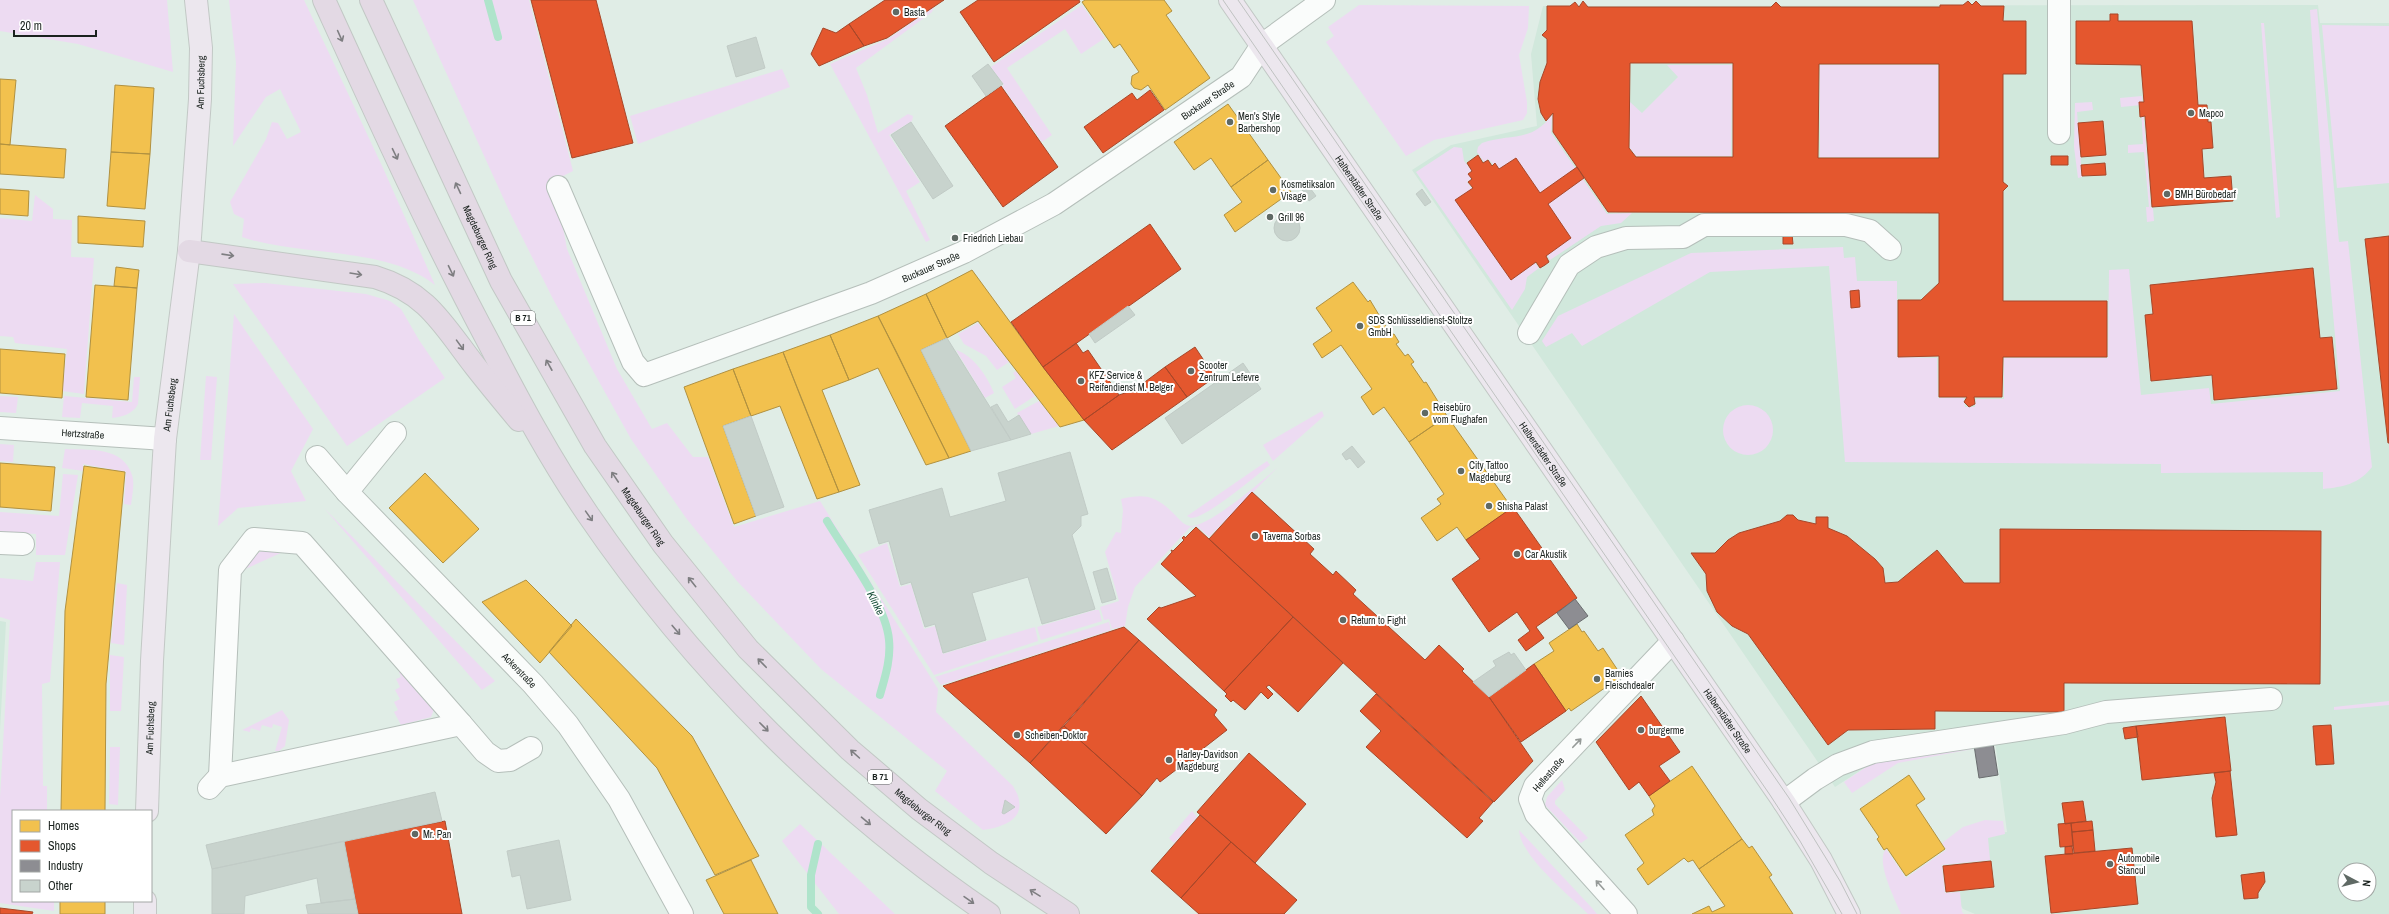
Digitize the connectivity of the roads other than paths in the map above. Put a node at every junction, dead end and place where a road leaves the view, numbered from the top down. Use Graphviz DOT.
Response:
graph roads {
  1 [pos="196,0"];
  2 [pos="324,0"];
  3 [pos="371,0"];
  4 [pos="1230,0"];
  5 [pos="1324,0"];
  6 [pos="2059,0"];
  7 [pos="1262,45"];
  8 [pos="2059,133"];
  9 [pos="558,187"];
  10 [pos="1890,249"];
  11 [pos="189,251"];
  12 [pos="1529,333"];
  13 [pos="0,428"];
  14 [pos="395,433"];
  15 [pos="165,439"];
  16 [pos="317,457"];
  17 [pos="560,472"];
  18 [pos="347,492"];
  19 [pos="0,543"];
  20 [pos="23,544"];
  21 [pos="1673,641"];
  22 [pos="2271,698"];
  23 [pos="461,724"];
  24 [pos="531,748"];
  25 [pos="1784,802"];
  26 [pos="147,810"];
  27 [pos="145,902"];
  28 [pos="145,914"];
  29 [pos="682,914"];
  30 [pos="989,914"];
  31 [pos="1068,914"];
  32 [pos="1626,914"];
  33 [pos="1849,914"];
  1 -- 11 [label="main road, Am Fuchsberg"];
  2 -- 17 [label="highway, one-way"];
  31 -- 3 [label="highway, Magdeburger Ring / B 71, one-way"];
  4 -- 7 [label="main road, Halberstädter Straße"];
  5 -- 7 [label="street"];
  6 -- 8 [label="street"];
  7 -- 9 [label="street, Buckauer Straße"];
  7 -- 21 [label="main road, Halberstädter Straße"];
  10 -- 12 [label="street"];
  11 -- 15 [label="main road, Am Fuchsberg"];
  11 -- 17 [label="highway, one-way"];
  13 -- 15 [label="street, Hertzstraße"];
  14 -- 18 [label="street"];
  15 -- 26 [label="main road, Am Fuchsberg"];
  16 -- 18 [label="street, Ackerstraße"];
  17 -- 30 [label="highway, one-way"];
  18 -- 29 [label="street, Ackerstraße"];
  19 -- 20 [label="street"];
  21 -- 25 [label="main road, Halberstädter Straße"];
  32 -- 21 [label="street, Hellestraße, one-way"];
  22 -- 25 [label="street"];
  23 -- 23 [label="street"];
  23 -- 24 [label="street"];
  25 -- 33 [label="main road, Halberstädter Straße"];
  27 -- 28 [label="main road"];
}
